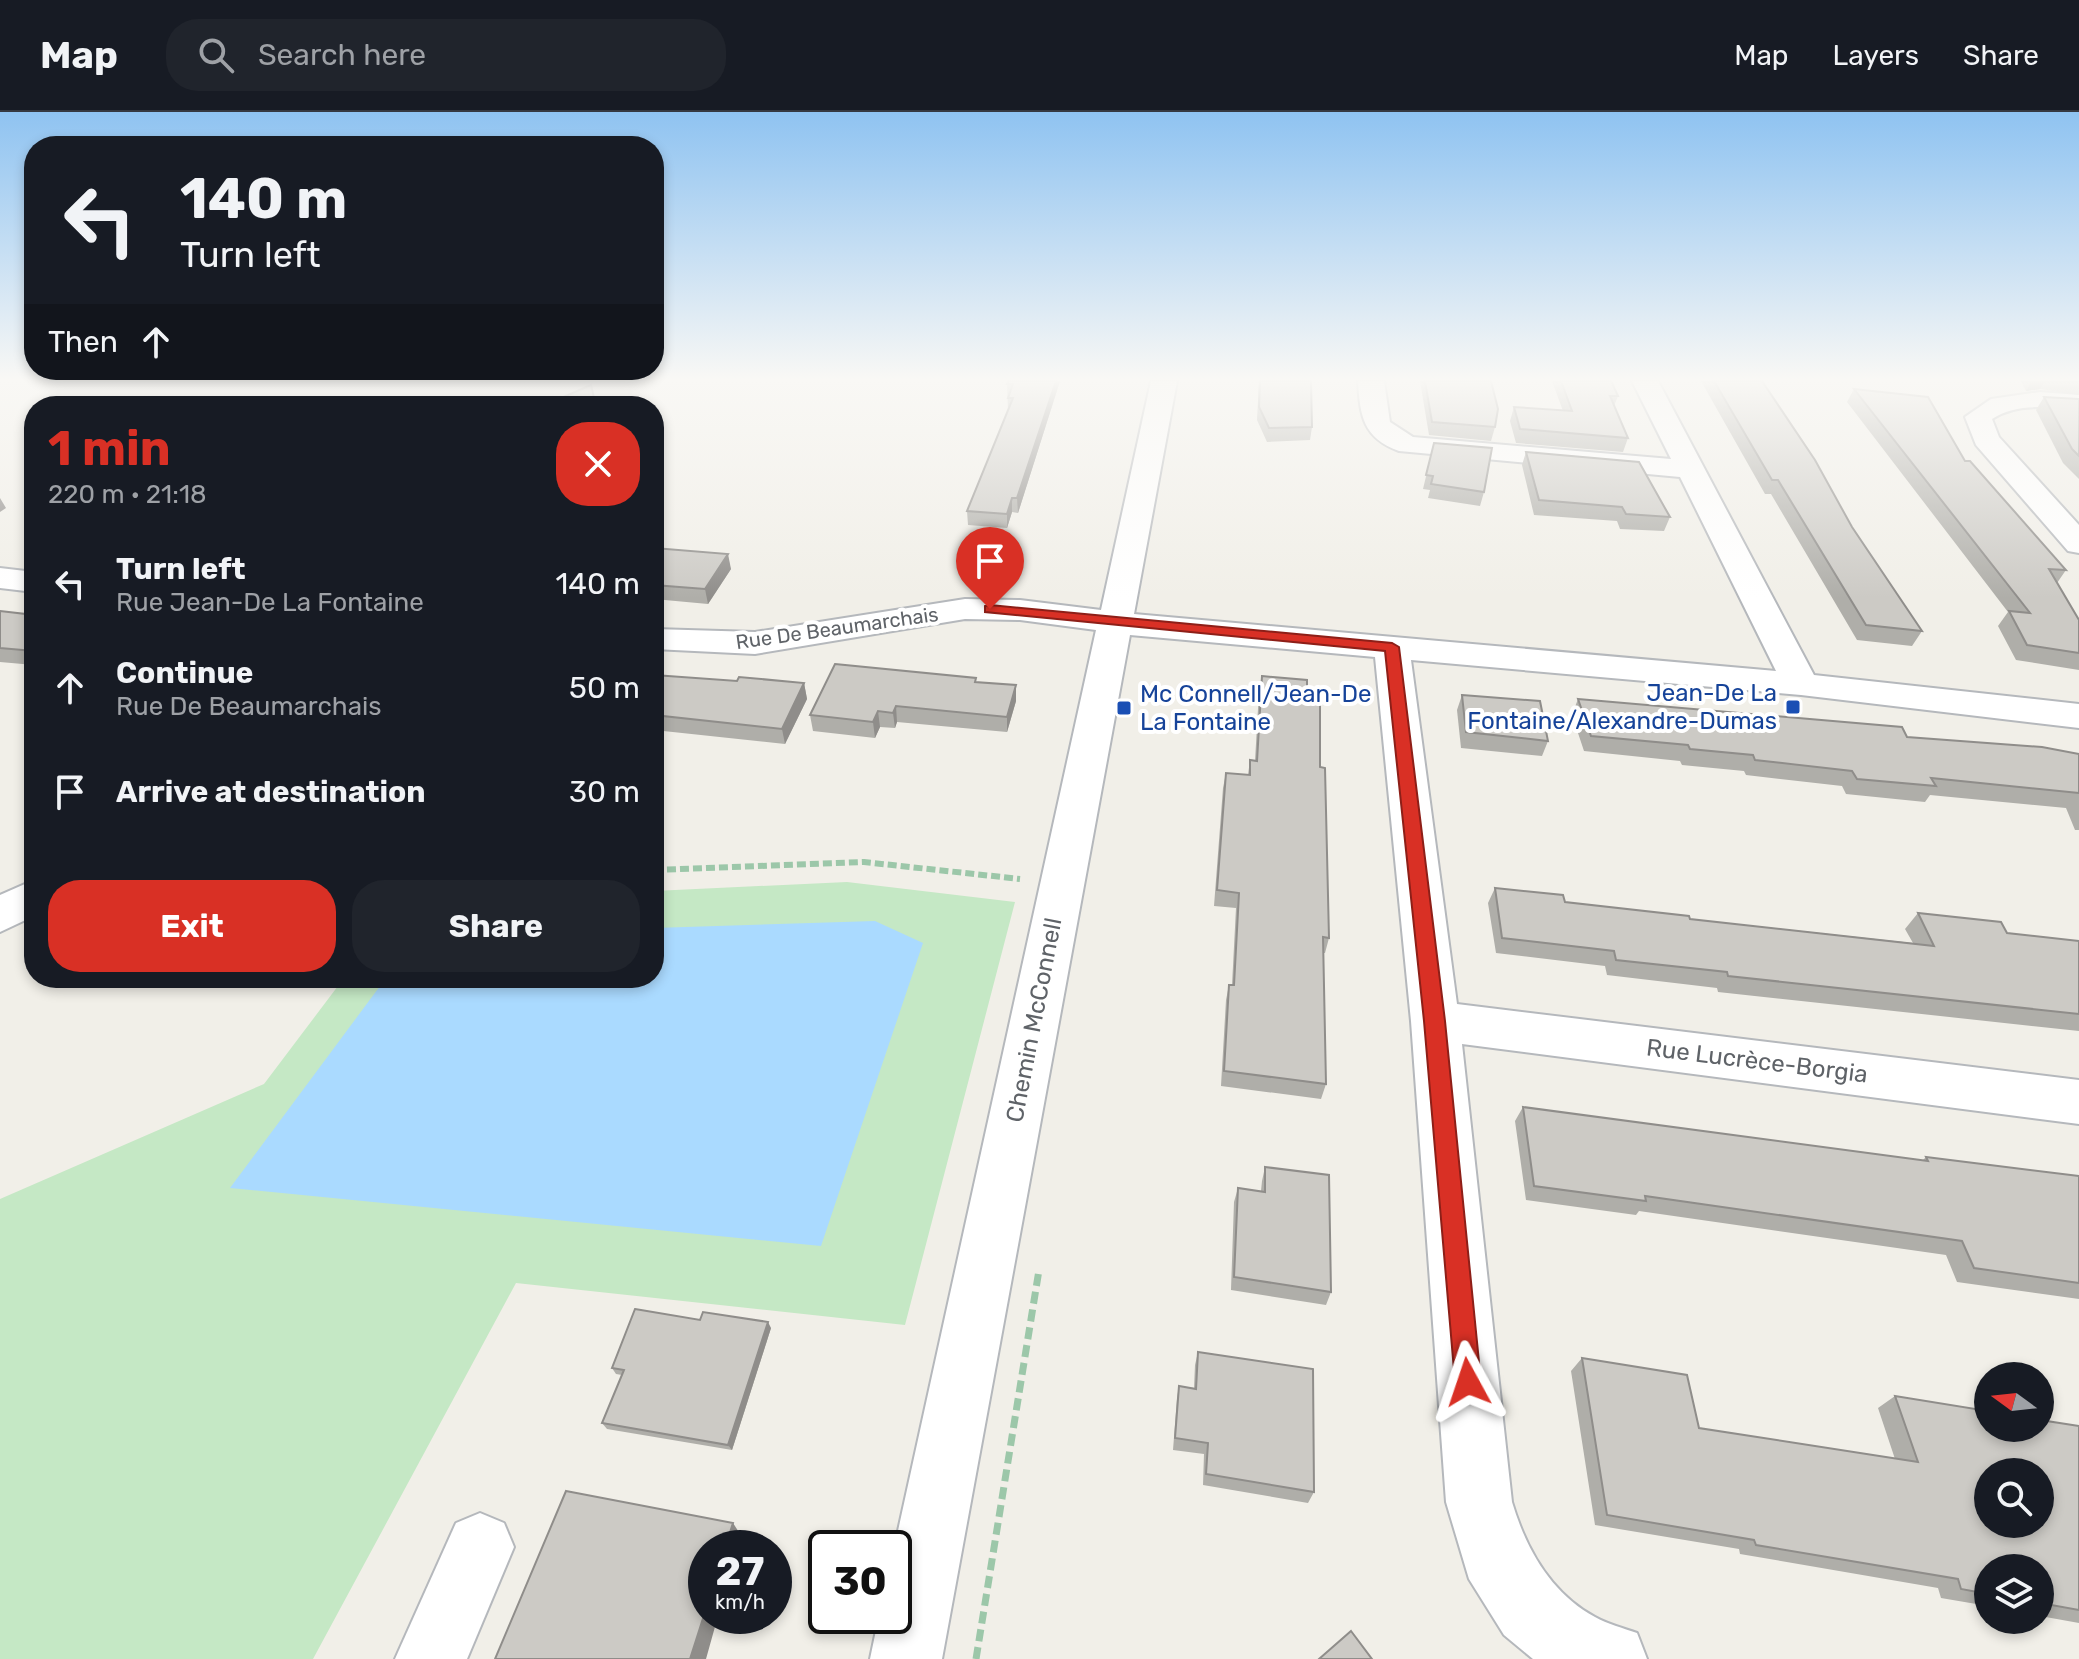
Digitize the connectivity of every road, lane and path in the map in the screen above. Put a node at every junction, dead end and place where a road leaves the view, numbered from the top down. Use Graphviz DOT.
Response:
graph roads {
  1 [pos="1149,453"];
  2 [pos="1505,453"];
  3 [pos="1681,453"];
  4 [pos="1999,453"];
  5 [pos="1689,469"];
  6 [pos="2079,544"];
  7 [pos="0,578"];
  8 [pos="24,581"];
  9 [pos="1115,622"];
  10 [pos="664,639"];
  11 [pos="1392,647"];
  12 [pos="1801,684"];
  13 [pos="2079,716"];
  14 [pos="664,870"];
  15 [pos="1062,885"];
  16 [pos="24,902"];
  17 [pos="0,915"];
  18 [pos="1435,1021"];
  19 [pos="2079,1102"];
  20 [pos="480,1547"];
  21 [pos="431,1659"];
  22 [pos="906,1659"];
  23 [pos="1611,1659"];
  1 -- 9 [label="street, Chemin McConnell"];
  2 -- 5 [label="street"];
  3 -- 5 [label="street"];
  4 -- 6 [label="street"];
  5 -- 12 [label="street"];
  7 -- 8 [label="street"];
  9 -- 10 [label="street, Rue De Beaumarchais"];
  9 -- 11 [label="street, Rue De Beaumarchais"];
  9 -- 15 [label="street, Chemin McConnell"];
  11 -- 12 [label="street, Rue De Beaumarchais"];
  11 -- 18 [label="street"];
  12 -- 13 [label="street, Rue De Beaumarchais"];
  14 -- 15 [label="path"];
  15 -- 22 [label="street, Chemin McConnell"];
  16 -- 17 [label="street"];
  18 -- 19 [label="street, Rue Lucrèce-Borgia"];
  18 -- 23 [label="street"];
  20 -- 21 [label="street"];
}
